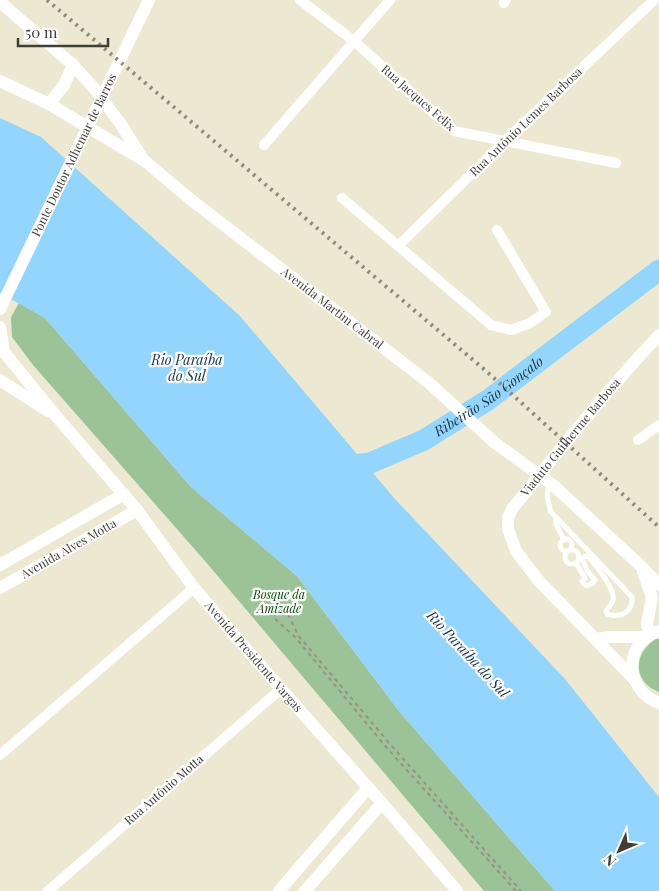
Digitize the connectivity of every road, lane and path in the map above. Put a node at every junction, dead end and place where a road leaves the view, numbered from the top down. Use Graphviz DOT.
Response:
graph roads {
  1 [pos="149,0"];
  2 [pos="300,0"];
  3 [pos="390,0"];
  4 [pos="654,0"];
  5 [pos="0,2"];
  6 [pos="354,41"];
  7 [pos="73,65"];
  8 [pos="0,81"];
  9 [pos="49,104"];
  10 [pos="505,141"];
  11 [pos="264,144"];
  12 [pos="145,161"];
  13 [pos="616,163"];
  14 [pos="342,198"];
  15 [pos="497,230"];
  16 [pos="398,246"];
  17 [pos="1,306"];
  18 [pos="0,327"];
  19 [pos="659,335"];
  20 [pos="2,351"];
  21 [pos="17,368"];
  22 [pos="1,383"];
  23 [pos="56,416"];
  24 [pos="659,425"];
  25 [pos="638,440"];
  26 [pos="549,482"];
  27 [pos="124,494"];
  28 [pos="137,510"];
  29 [pos="556,517"];
  30 [pos="570,550"];
  31 [pos="576,563"];
  32 [pos="0,566"];
  33 [pos="642,567"];
  34 [pos="659,585"];
  35 [pos="0,588"];
  36 [pos="194,588"];
  37 [pos="651,634"];
  38 [pos="596,639"];
  39 [pos="634,679"];
  40 [pos="281,689"];
  41 [pos="658,703"];
  42 [pos="0,755"];
  43 [pos="368,788"];
  44 [pos="382,803"];
  45 [pos="48,891"];
  46 [pos="280,891"];
  47 [pos="305,891"];
  48 [pos="457,891"];
  49 [pos="516,891"];
  50 [pos="521,891"];
  1 -- 17 [label="street, Ponte Doutor Adhemar de Barros"];
  2 -- 6 [label="street, Rua Jacques Felix"];
  3 -- 6 [label="street"];
  4 -- 10 [label="street, Rua Antônio Lemes Barbosa"];
  5 -- 7 [label="street"];
  6 -- 10 [label="street, Rua Jacques Felix"];
  6 -- 11 [label="street"];
  7 -- 9 [label="street"];
  7 -- 12 [label="street"];
  8 -- 9 [label="street, Avenida Martim Cabral"];
  9 -- 12 [label="street, Avenida Martim Cabral"];
  10 -- 13 [label="street, Rua Jacques Felix"];
  10 -- 16 [label="street, Rua Antônio Lemes Barbosa"];
  12 -- 26 [label="street, Avenida Martim Cabral"];
  14 -- 16 [label="street"];
  15 -- 16 [label="street"];
  18 -- 20 [label="street"];
  19 -- 38 [label="street, Viaduto Guilherme Barbosa"];
  20 -- 21 [label="street, Avenida Presidente Vargas"];
  21 -- 22 [label="street"];
  21 -- 23 [label="street, Avenida Presidente Vargas"];
  22 -- 23 [label="street, Avenida Presidente Vargas"];
  23 -- 27 [label="street, Avenida Presidente Vargas"];
  24 -- 25 [label="street"];
  26 -- 29 [label="lane"];
  26 -- 33 [label="street, Avenida Martim Cabral"];
  27 -- 28 [label="street, Avenida Presidente Vargas"];
  27 -- 32 [label="street, Avenida Alves Motta"];
  28 -- 35 [label="street, Avenida Alves Motta"];
  28 -- 36 [label="street, Avenida Presidente Vargas"];
  29 -- 30 [label="lane"];
  29 -- 31 [label="lane"];
  30 -- 31 [label="lane"];
  30 -- 31 [label="lane"];
  33 -- 34 [label="street, Avenida Martim Cabral"];
  33 -- 37 [label="street"];
  36 -- 40 [label="street, Avenida Presidente Vargas"];
  36 -- 42 [label="street"];
  37 -- 38 [label="street"];
  37 -- 39 [label="street"];
  38 -- 39 [label="street"];
  39 -- 41 [label="street"];
  40 -- 43 [label="street, Avenida Presidente Vargas"];
  40 -- 45 [label="street, Rua Antônio Motta"];
  43 -- 44 [label="street, Avenida Presidente Vargas"];
  43 -- 46 [label="street"];
  44 -- 47 [label="street"];
  44 -- 48 [label="street, Avenida Presidente Vargas"];
  49 -- 50 [label="path"];
}
